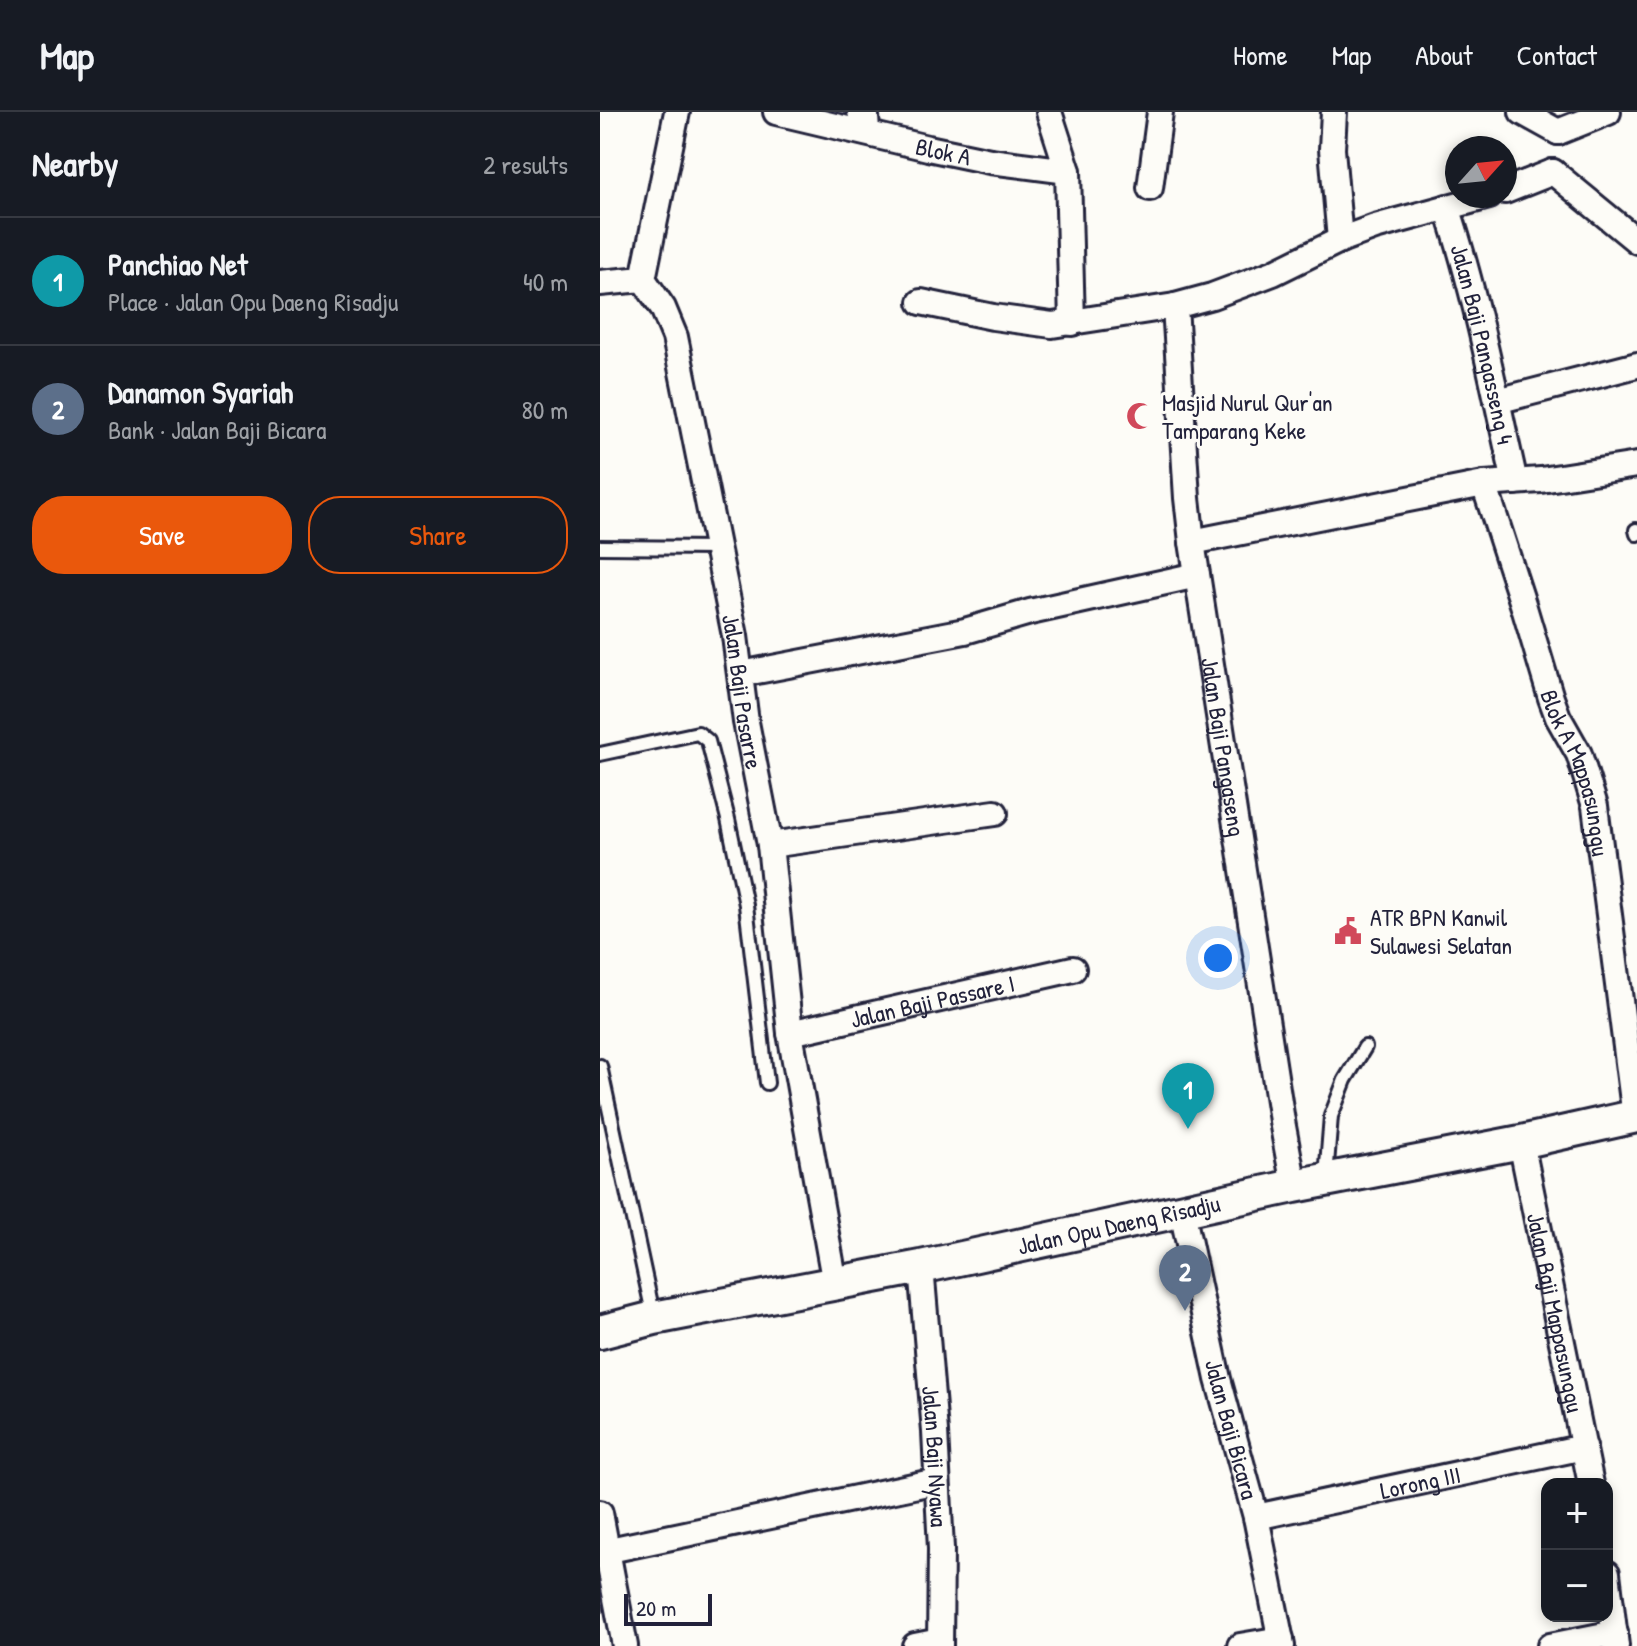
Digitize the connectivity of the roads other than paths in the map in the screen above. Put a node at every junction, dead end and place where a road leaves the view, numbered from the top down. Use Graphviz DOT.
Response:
graph roads {
  1 [pos="677,112"];
  2 [pos="776,112"];
  3 [pos="1049,112"];
  4 [pos="1160,112"];
  5 [pos="1334,112"];
  6 [pos="1522,112"];
  7 [pos="1603,113"];
  8 [pos="864,118"];
  9 [pos="1558,132"];
  10 [pos="1068,171"];
  11 [pos="1553,172"];
  12 [pos="1517,187"];
  13 [pos="1150,188"];
  14 [pos="1445,208"];
  15 [pos="1447,208"];
  16 [pos="1340,240"];
  17 [pos="1637,241"];
  18 [pos="643,279"];
  19 [pos="600,283"];
  20 [pos="921,302"];
  21 [pos="1175,306"];
  22 [pos="1072,323"];
  23 [pos="1637,365"];
  24 [pos="1497,401"];
  25 [pos="1637,465"];
  26 [pos="1515,482"];
  27 [pos="1484,484"];
  28 [pos="1192,542"];
  29 [pos="600,547"];
  30 [pos="718,548"];
  31 [pos="1197,575"];
  32 [pos="741,674"];
  33 [pos="600,754"];
  34 [pos="995,813"];
  35 [pos="770,845"];
  36 [pos="1073,969"];
  37 [pos="790,1033"];
  38 [pos="1365,1047"];
  39 [pos="600,1066"];
  40 [pos="767,1083"];
  41 [pos="1636,1116"];
  42 [pos="1521,1142"];
  43 [pos="1326,1180"];
  44 [pos="1294,1186"];
  45 [pos="1182,1211"];
  46 [pos="921,1267"];
  47 [pos="835,1284"];
  48 [pos="654,1318"];
  49 [pos="600,1332"];
  50 [pos="1584,1447"];
  51 [pos="1590,1478"];
  52 [pos="937,1481"];
  53 [pos="600,1513"];
  54 [pos="1256,1517"];
  55 [pos="604,1551"];
  56 [pos="1613,1617"];
  57 [pos="1616,1639"];
  58 [pos="1281,1643"];
  59 [pos="940,1644"];
  60 [pos="625,1646"];
  61 [pos="915,1646"];
  62 [pos="1240,1646"];
  63 [pos="1550,1646"];
  1 -- 18 [label="street"];
  2 -- 8 [label="street, Blok A"];
  3 -- 10 [label="street"];
  4 -- 13 [label="street"];
  5 -- 16 [label="street"];
  6 -- 9 [label="street"];
  7 -- 9 [label="street"];
  8 -- 10 [label="street, Blok A"];
  9 -- 11 [label="street"];
  10 -- 22 [label="street"];
  11 -- 12 [label="street"];
  11 -- 17 [label="street"];
  14 -- 16 [label="street"];
  15 -- 24 [label="street, Jalan Baji Pangasseng 4"];
  16 -- 21 [label="street"];
  18 -- 19 [label="street"];
  18 -- 30 [label="street, Jalan Baji Pasarre"];
  20 -- 22 [label="street"];
  21 -- 22 [label="street"];
  21 -- 28 [label="street, Jalan Baji Pangaseng"];
  23 -- 24 [label="street"];
  24 -- 26 [label="street, Jalan Baji Pangasseng 4"];
  25 -- 26 [label="street"];
  26 -- 27 [label="street"];
  27 -- 28 [label="street"];
  27 -- 41 [label="street, Blok A Mappasunggu"];
  28 -- 31 [label="street, Jalan Baji Pangaseng"];
  29 -- 30 [label="lane"];
  30 -- 32 [label="street, Jalan Baji Pasarre"];
  31 -- 32 [label="street"];
  31 -- 44 [label="street, Jalan Baji Pangaseng"];
  32 -- 35 [label="street, Jalan Baji Pasarre"];
  33 -- 40 [label="lane"];
  34 -- 35 [label="street"];
  35 -- 37 [label="street, Jalan Baji Pasarre"];
  36 -- 37 [label="street, Jalan Baji Passare I"];
  37 -- 47 [label="street, Jalan Baji Pasarre"];
  38 -- 43 [label="lane"];
  39 -- 48 [label="lane"];
  41 -- 42 [label="main road, Jalan Opu Daeng Risadju"];
  42 -- 43 [label="main road, Jalan Opu Daeng Risadju"];
  42 -- 50 [label="street, Jalan Baji Mappasunggu"];
  43 -- 44 [label="main road, Jalan Opu Daeng Risadju"];
  44 -- 45 [label="main road, Jalan Opu Daeng Risadju"];
  45 -- 46 [label="main road, Jalan Opu Daeng Risadju"];
  45 -- 54 [label="street, Jalan Baji Bicara"];
  46 -- 47 [label="main road, Jalan Opu Daeng Risadju"];
  46 -- 52 [label="street, Jalan Baji Nyawa"];
  47 -- 48 [label="main road, Jalan Opu Daeng Risadju"];
  48 -- 49 [label="main road, Jalan Opu Daeng Risadju"];
  50 -- 51 [label="street, Jalan Baji Mappasunggu"];
  50 -- 54 [label="street, Lorong III"];
  52 -- 55 [label="street"];
  52 -- 59 [label="street, Jalan Baji Nyawa"];
  53 -- 55 [label="street"];
  54 -- 58 [label="street, Jalan Baji Bicara"];
  55 -- 60 [label="street"];
  56 -- 57 [label="street"];
  57 -- 63 [label="street"];
  58 -- 62 [label="street"];
  59 -- 61 [label="street"];
}
